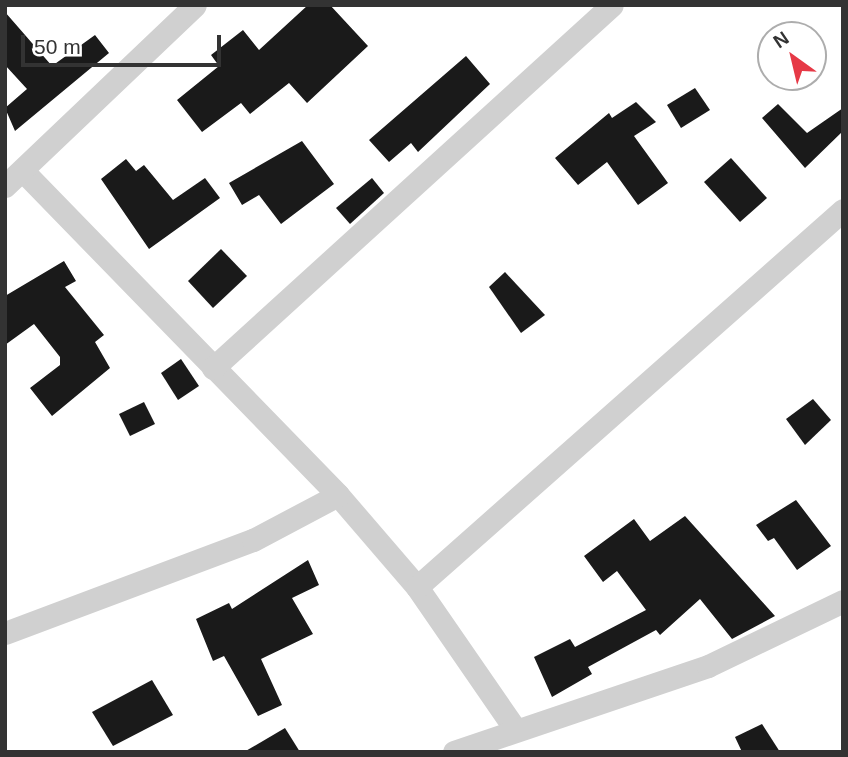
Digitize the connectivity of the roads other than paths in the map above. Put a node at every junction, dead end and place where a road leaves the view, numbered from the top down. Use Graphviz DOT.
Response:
graph roads {
  1 [pos="195,5"];
  2 [pos="612,5"];
  3 [pos="24,172"];
  4 [pos="5,186"];
  5 [pos="843,210"];
  6 [pos="213,368"];
  7 [pos="338,495"];
  8 [pos="417,586"];
  9 [pos="843,601"];
  10 [pos="5,633"];
  11 [pos="515,730"];
  12 [pos="454,752"];
  1 -- 3 [label="street"];
  2 -- 6 [label="street"];
  3 -- 4 [label="street"];
  3 -- 6 [label="street"];
  5 -- 8 [label="street"];
  6 -- 7 [label="street"];
  7 -- 8 [label="street"];
  7 -- 10 [label="street"];
  8 -- 11 [label="street"];
  9 -- 11 [label="street"];
  11 -- 12 [label="street"];
}
